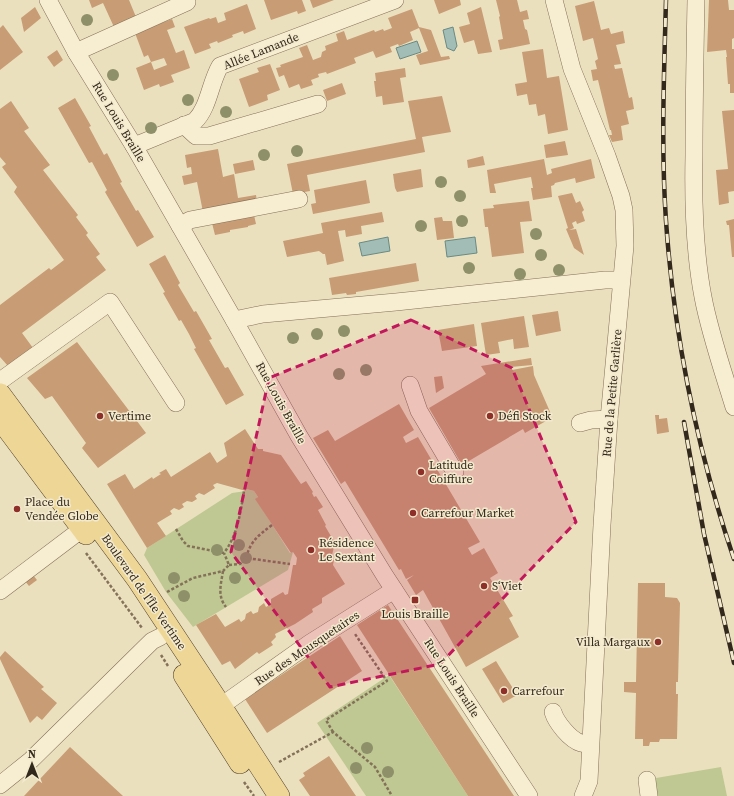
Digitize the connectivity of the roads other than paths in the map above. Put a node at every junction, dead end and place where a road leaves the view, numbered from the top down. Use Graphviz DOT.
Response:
graph roads {
  1 [pos="48,0"];
  2 [pos="395,0"];
  3 [pos="554,0"];
  4 [pos="696,0"];
  5 [pos="187,2"];
  6 [pos="373,4"];
  7 [pos="76,52"];
  8 [pos="318,104"];
  9 [pos="184,125"];
  10 [pos="134,146"];
  11 [pos="299,199"];
  12 [pos="180,226"];
  13 [pos="621,280"];
  14 [pos="234,320"];
  15 [pos="0,381"];
  16 [pos="410,385"];
  17 [pos="0,394"];
  18 [pos="176,403"];
  19 [pos="734,407"];
  20 [pos="0,419"];
  21 [pos="609,419"];
  22 [pos="580,423"];
  23 [pos="455,472"];
  24 [pos="78,533"];
  25 [pos="394,590"];
  26 [pos="0,591"];
  27 [pos="156,639"];
  28 [pos="222,706"];
  29 [pos="553,712"];
  30 [pos="590,744"];
  31 [pos="0,785"];
  32 [pos="262,796"];
  33 [pos="279,796"];
  34 [pos="529,796"];
  35 [pos="583,796"];
  1 -- 7 [label="street, Rue Louis Braille"];
  2 -- 6 [label="street, Allée Lamande"];
  3 -- 13 [label="street, Rue de la Petite Garlière"];
  4 -- 19 [label="street"];
  5 -- 7 [label="street"];
  6 -- 9 [label="street, Allée Lamande"];
  7 -- 10 [label="street, Rue Louis Braille"];
  8 -- 9 [label="street"];
  9 -- 10 [label="street, Allée Lamande"];
  10 -- 12 [label="street, Rue Louis Braille"];
  11 -- 12 [label="street"];
  12 -- 14 [label="street, Rue Louis Braille"];
  13 -- 14 [label="street"];
  13 -- 21 [label="street, Rue de la Petite Garlière"];
  14 -- 25 [label="street, Rue Louis Braille"];
  15 -- 18 [label="street"];
  16 -- 23 [label="street"];
  17 -- 28 [label="main road, Boulevard de l'Île Vertime"];
  20 -- 24 [label="main road, Boulevard de l'Île Vertime"];
  21 -- 22 [label="street"];
  21 -- 30 [label="street, Rue de la Petite Garlière"];
  24 -- 26 [label="street"];
  24 -- 27 [label="main road, Boulevard de l'Île Vertime"];
  25 -- 28 [label="street, Rue des Mousquetaires"];
  25 -- 34 [label="street, Rue Louis Braille"];
  27 -- 31 [label="street"];
  27 -- 32 [label="main road, Boulevard de l'Île Vertime"];
  28 -- 33 [label="main road, Boulevard de l'Île Vertime"];
  29 -- 30 [label="street"];
  30 -- 35 [label="street, Rue de la Petite Garlière"];
}
